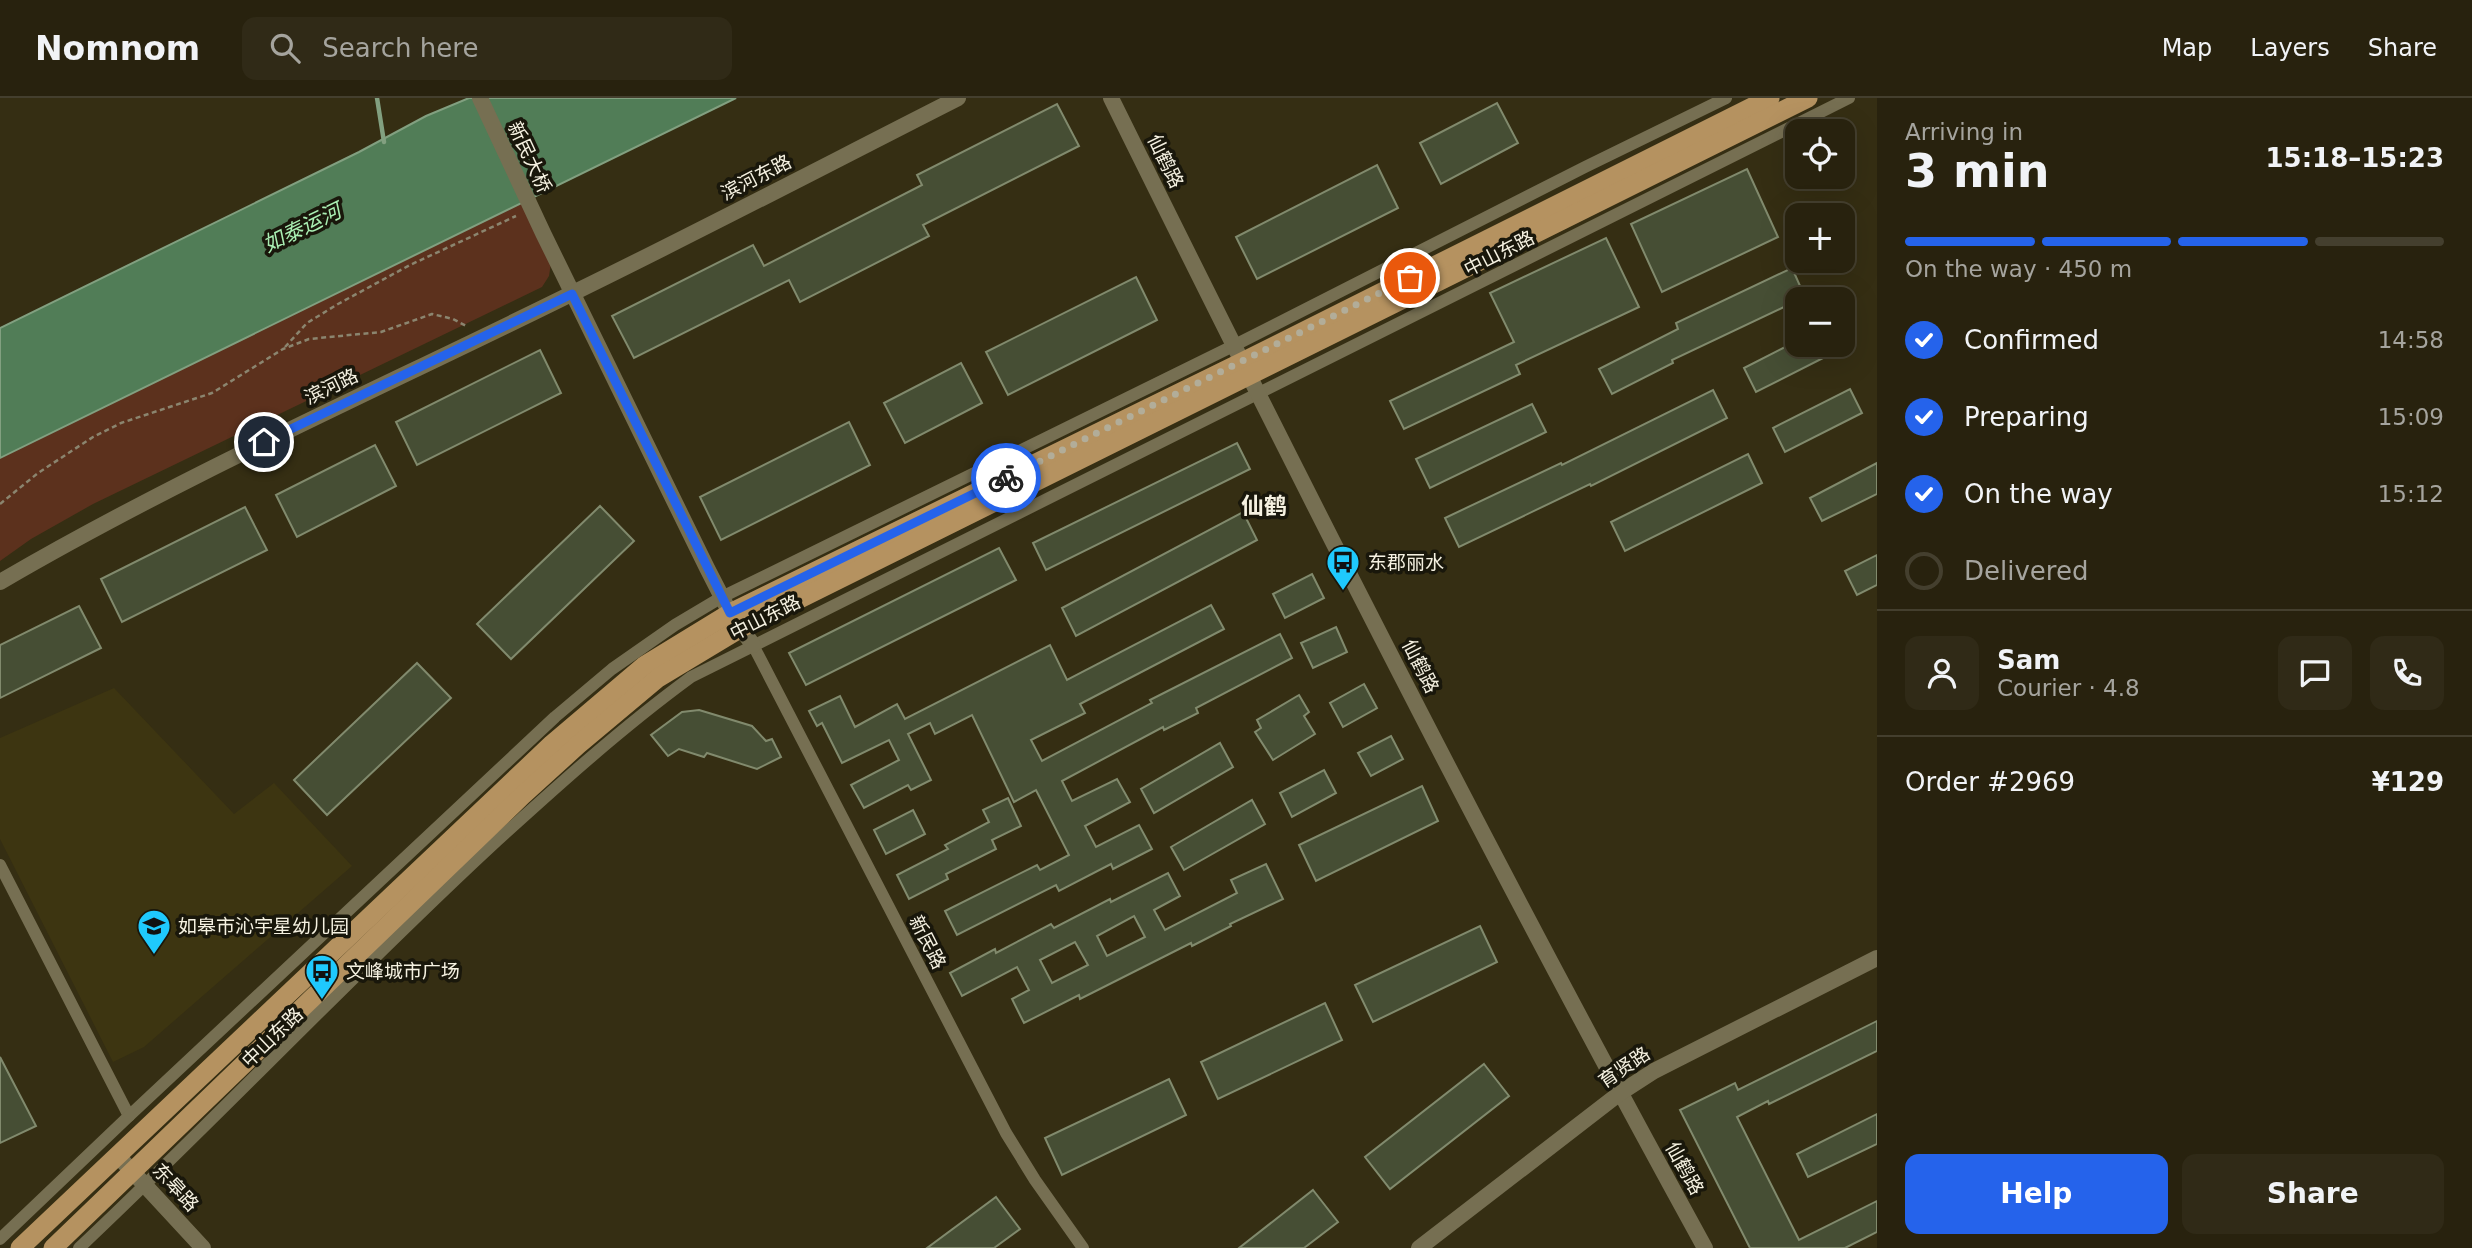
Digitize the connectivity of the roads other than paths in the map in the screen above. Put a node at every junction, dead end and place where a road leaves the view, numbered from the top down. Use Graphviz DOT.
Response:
graph roads {
  1 [pos="480,98"];
  2 [pos="958,98"];
  3 [pos="1111,98"];
  4 [pos="1726,98"];
  5 [pos="1770,98"];
  6 [pos="1808,98"];
  7 [pos="1849,98"];
  8 [pos="572,294"];
  9 [pos="1245,369"];
  10 [pos="0,582"];
  11 [pos="731,612"];
  12 [pos="753,645"];
  13 [pos="0,865"];
  14 [pos="1877,958"];
  15 [pos="1620,1093"];
  16 [pos="129,1116"];
  17 [pos="117,1155"];
  18 [pos="139,1179"];
  19 [pos="0,1239"];
  20 [pos="20,1248"];
  21 [pos="53,1248"];
  22 [pos="79,1248"];
  23 [pos="203,1248"];
  24 [pos="1083,1248"];
  25 [pos="1419,1248"];
  26 [pos="1705,1248"];
  1 -- 8 [label="street, 新民大桥"];
  2 -- 8 [label="street, 滨河东路"];
  3 -- 9 [label="street, 仙鹤路"];
  4 -- 9 [label="street"];
  5 -- 9 [label="main road, 中山东路"];
  6 -- 9 [label="main road, 中山东路"];
  7 -- 9 [label="street"];
  8 -- 10 [label="street, 滨河路"];
  8 -- 11 [label="street, 新民大桥"];
  9 -- 11 [label="main road, 中山东路"];
  9 -- 11 [label="street"];
  9 -- 12 [label="street"];
  9 -- 15 [label="street, 仙鹤路"];
  11 -- 12 [label="street, 新民大桥"];
  11 -- 16 [label="street"];
  11 -- 17 [label="main road, 中山东路"];
  11 -- 18 [label="main road, 中山东路"];
  12 -- 18 [label="street"];
  12 -- 24 [label="street, 新民路"];
  13 -- 16 [label="street"];
  14 -- 15 [label="street, 育贤路"];
  15 -- 25 [label="street, 育贤路"];
  15 -- 26 [label="street, 仙鹤路"];
  16 -- 19 [label="street"];
  17 -- 18 [label="street, 东皋路"];
  17 -- 20 [label="main road, 中山东路"];
  18 -- 21 [label="main road, 中山东路"];
  18 -- 22 [label="street"];
  18 -- 23 [label="street, 东皋路"];
}
